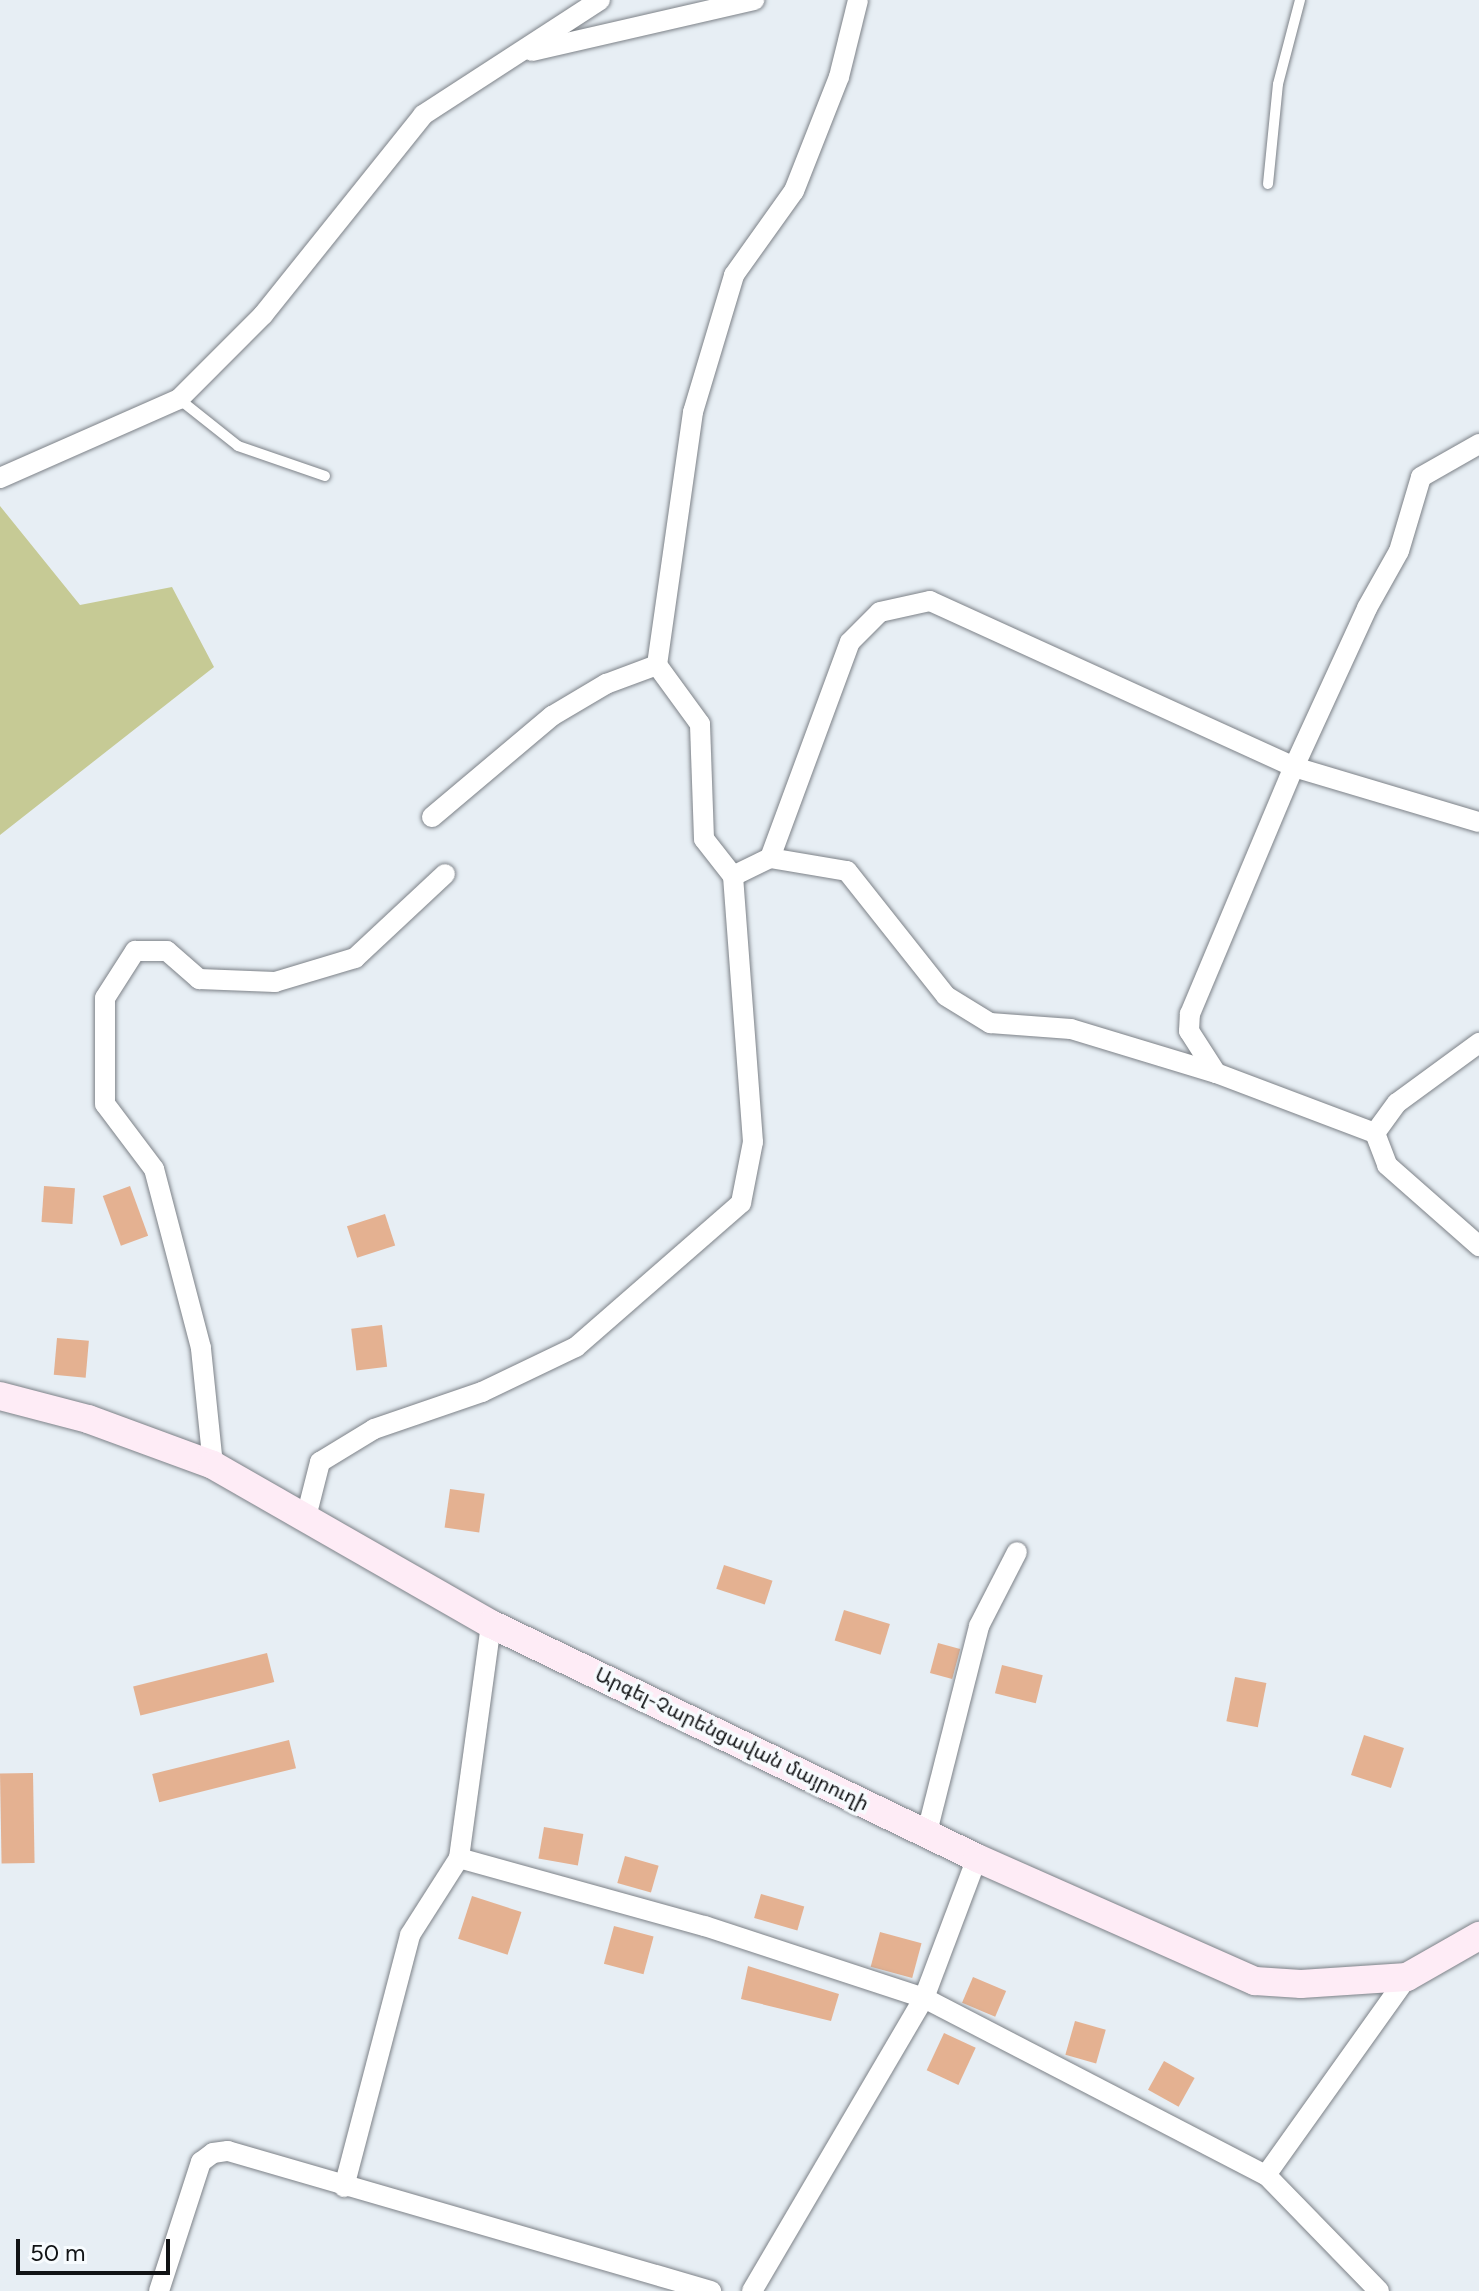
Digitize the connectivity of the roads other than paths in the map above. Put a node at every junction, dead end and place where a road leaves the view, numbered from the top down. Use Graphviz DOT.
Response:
graph roads {
  1 [pos="600,0"];
  2 [pos="754,0"];
  3 [pos="858,0"];
  4 [pos="1300,0"];
  5 [pos="519,53"];
  6 [pos="1268,184"];
  7 [pos="179,399"];
  8 [pos="1479,444"];
  9 [pos="325,476"];
  10 [pos="0,478"];
  11 [pos="657,665"];
  12 [pos="1294,767"];
  13 [pos="432,817"];
  14 [pos="1479,822"];
  15 [pos="770,858"];
  16 [pos="445,874"];
  17 [pos="733,876"];
  18 [pos="1479,1043"];
  19 [pos="1216,1073"];
  20 [pos="1375,1133"];
  21 [pos="1479,1246"];
  22 [pos="0,1396"];
  23 [pos="213,1465"];
  24 [pos="306,1517"];
  25 [pos="1017,1552"];
  26 [pos="491,1624"];
  27 [pos="927,1832"];
  28 [pos="459,1858"];
  29 [pos="977,1858"];
  30 [pos="1479,1936"];
  31 [pos="1407,1977"];
  32 [pos="924,1998"];
  33 [pos="1266,2175"];
  34 [pos="344,2187"];
  35 [pos="159,2291"];
  36 [pos="711,2291"];
  37 [pos="752,2291"];
  38 [pos="1379,2291"];
  1 -- 5 [label="street"];
  2 -- 5 [label="street"];
  3 -- 11 [label="street"];
  4 -- 6 [label="lane"];
  5 -- 7 [label="street"];
  7 -- 9 [label="lane"];
  7 -- 10 [label="street"];
  8 -- 12 [label="street"];
  11 -- 13 [label="street"];
  11 -- 17 [label="street"];
  12 -- 14 [label="street"];
  12 -- 15 [label="street"];
  12 -- 19 [label="street"];
  15 -- 17 [label="street"];
  15 -- 19 [label="street"];
  16 -- 23 [label="street"];
  17 -- 24 [label="street"];
  18 -- 20 [label="street"];
  19 -- 20 [label="street"];
  20 -- 21 [label="street"];
  22 -- 23 [label="main road, Արգել-Չարենցավան մայրուղի"];
  23 -- 24 [label="main road, Արգել-Չարենցավան մայրուղի"];
  24 -- 26 [label="main road, Արգել-Չարենցավան մայրուղի"];
  25 -- 27 [label="street"];
  26 -- 27 [label="main road, Արգել-Չարենցավան մայրուղի"];
  26 -- 28 [label="street"];
  27 -- 29 [label="main road, Արգել-Չարենցավան մայրուղի"];
  28 -- 32 [label="street"];
  28 -- 34 [label="street"];
  29 -- 31 [label="main road, Արգել-Չարենցավան մայրուղի"];
  29 -- 32 [label="street"];
  30 -- 31 [label="main road, Արգել-Չարենցավան մայրուղի"];
  31 -- 33 [label="street"];
  32 -- 33 [label="street"];
  32 -- 37 [label="street"];
  33 -- 38 [label="street"];
  34 -- 35 [label="street"];
  34 -- 36 [label="street"];
}
